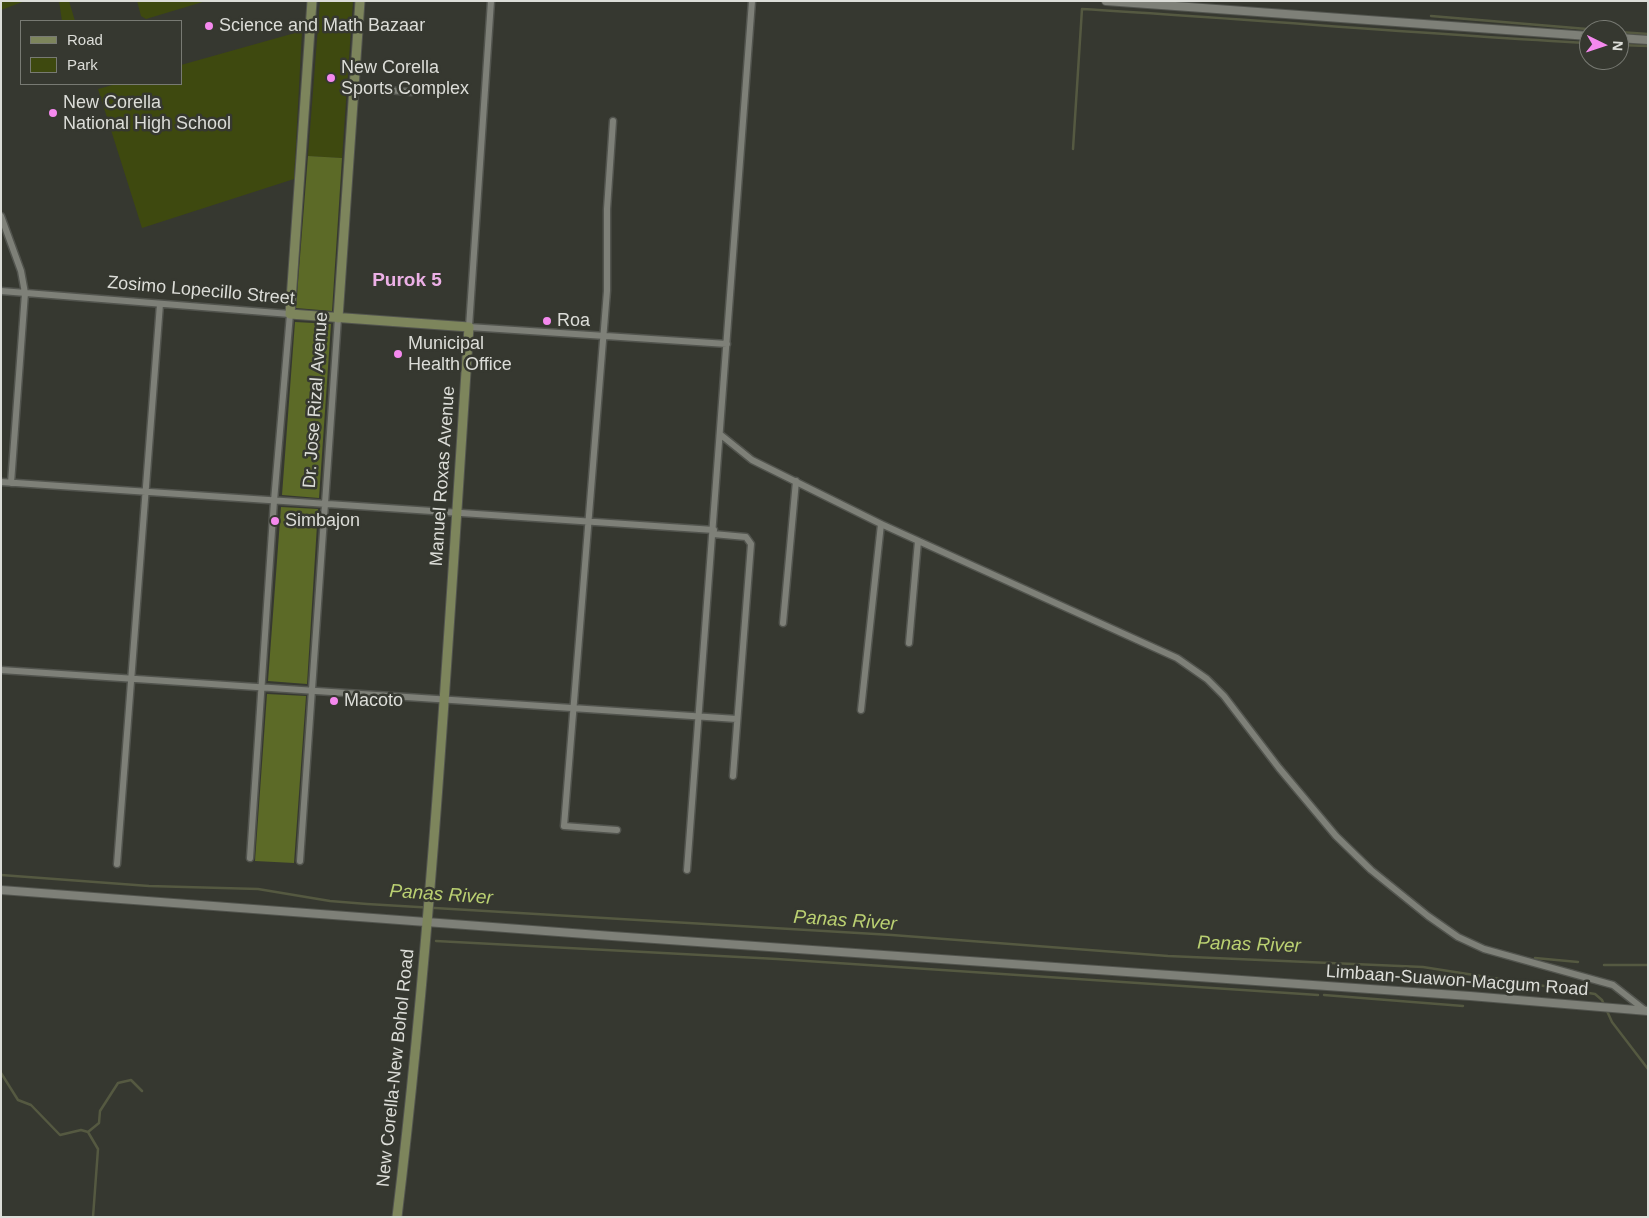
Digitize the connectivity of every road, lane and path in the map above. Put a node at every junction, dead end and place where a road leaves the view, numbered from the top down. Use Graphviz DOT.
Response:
graph roads {
  1 [pos="312,1"];
  2 [pos="360,1"];
  3 [pos="491,1"];
  4 [pos="752,1"];
  5 [pos="1106,1"];
  6 [pos="1579,35"];
  7 [pos="1629,39"];
  8 [pos="1648,40"];
  9 [pos="354,87"];
  10 [pos="411,92"];
  11 [pos="613,121"];
  12 [pos="1,216"];
  13 [pos="1,291"];
  14 [pos="25,293"];
  15 [pos="160,304"];
  16 [pos="290,314"];
  17 [pos="338,318"];
  18 [pos="469,327"];
  19 [pos="603,336"];
  20 [pos="727,344"];
  21 [pos="721,435"];
  22 [pos="796,481"];
  23 [pos="1,482"];
  24 [pos="11,483"];
  25 [pos="145,492"];
  26 [pos="274,501"];
  27 [pos="325,504"];
  28 [pos="456,512"];
  29 [pos="588,521"];
  30 [pos="881,524"];
  31 [pos="714,532"];
  32 [pos="918,541"];
  33 [pos="783,623"];
  34 [pos="909,643"];
  35 [pos="1,670"];
  36 [pos="130,679"];
  37 [pos="262,687"];
  38 [pos="312,690"];
  39 [pos="444,699"];
  40 [pos="574,707"];
  41 [pos="861,710"];
  42 [pos="700,716"];
  43 [pos="737,719"];
  44 [pos="733,776"];
  45 [pos="616,830"];
  46 [pos="250,858"];
  47 [pos="300,861"];
  48 [pos="117,864"];
  49 [pos="688,870"];
  50 [pos="1,890"];
  51 [pos="427,922"];
  52 [pos="1647,1011"];
  53 [pos="396,1217"];
  1 -- 16 [label="main road, Dr. Jose Rizal Avenue"];
  2 -- 9 [label="main road, Dr. Jose Rizal Avenue"];
  3 -- 18 [label="street, Manuel Roxas Avenue"];
  4 -- 20 [label="street"];
  5 -- 6 [label="street"];
  7 -- 8 [label="street"];
  9 -- 10 [label="street"];
  9 -- 17 [label="main road, Dr. Jose Rizal Avenue"];
  11 -- 19 [label="street"];
  12 -- 14 [label="street"];
  13 -- 14 [label="street, Zosimo Lopecillo Street"];
  14 -- 15 [label="street, Zosimo Lopecillo Street"];
  14 -- 24 [label="street"];
  15 -- 16 [label="street, Zosimo Lopecillo Street"];
  15 -- 25 [label="street"];
  16 -- 17 [label="main road, Zosimo Lopecillo Street"];
  16 -- 26 [label="street, Dr. Jose Rizal Avenue"];
  17 -- 18 [label="main road, Zosimo Lopecillo Street"];
  17 -- 27 [label="street, Dr. Jose Rizal Avenue"];
  18 -- 19 [label="street, Zosimo Lopecillo Street"];
  18 -- 28 [label="main road, Manuel Roxas Avenue"];
  19 -- 20 [label="street, Zosimo Lopecillo Street"];
  19 -- 29 [label="street"];
  20 -- 21 [label="street"];
  21 -- 22 [label="street"];
  21 -- 31 [label="street"];
  22 -- 30 [label="street"];
  22 -- 33 [label="street"];
  23 -- 24 [label="street"];
  24 -- 25 [label="street"];
  25 -- 26 [label="street"];
  25 -- 36 [label="street"];
  26 -- 27 [label="street"];
  26 -- 37 [label="street, Dr. Jose Rizal Avenue"];
  27 -- 28 [label="street"];
  27 -- 38 [label="street, Dr. Jose Rizal Avenue"];
  28 -- 29 [label="street"];
  28 -- 39 [label="main road, Manuel Roxas Avenue"];
  29 -- 31 [label="street"];
  29 -- 40 [label="street"];
  30 -- 32 [label="street"];
  30 -- 41 [label="street"];
  31 -- 42 [label="street"];
  31 -- 43 [label="street"];
  32 -- 34 [label="street"];
  32 -- 52 [label="street"];
  35 -- 36 [label="street"];
  36 -- 37 [label="street"];
  36 -- 48 [label="street"];
  37 -- 38 [label="street"];
  37 -- 46 [label="street, Dr. Jose Rizal Avenue"];
  38 -- 39 [label="street"];
  38 -- 47 [label="street, Dr. Jose Rizal Avenue"];
  39 -- 40 [label="street"];
  39 -- 51 [label="main road, Manuel Roxas Avenue"];
  40 -- 42 [label="street"];
  40 -- 45 [label="street"];
  42 -- 43 [label="street"];
  42 -- 49 [label="street"];
  43 -- 44 [label="street"];
  50 -- 51 [label="street, Limbaan-Suawon-Macgum Road"];
  51 -- 52 [label="street, Limbaan-Suawon-Macgum Road"];
  51 -- 53 [label="main road, New Corella-New Bohol Road"];
}
